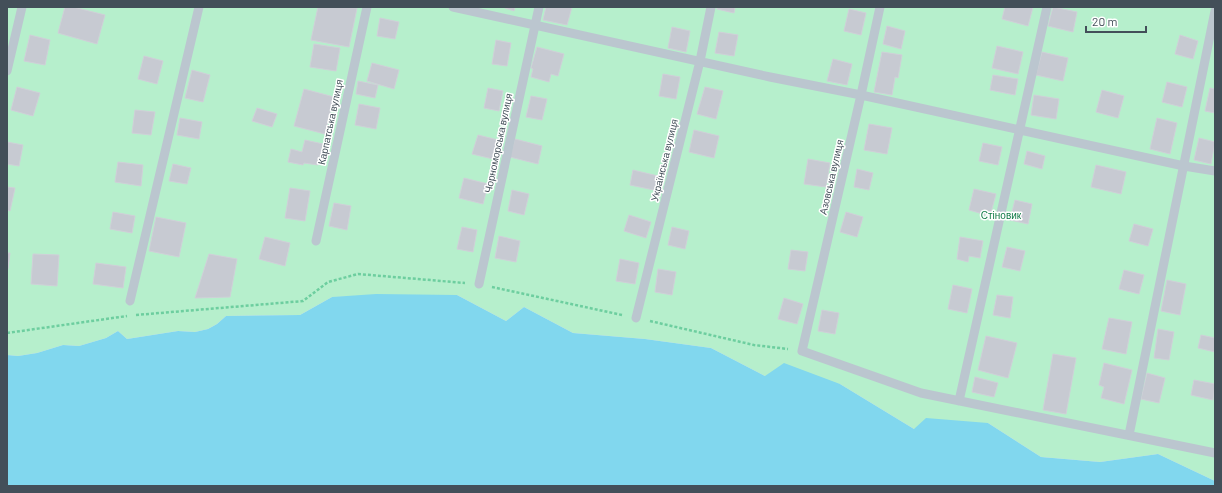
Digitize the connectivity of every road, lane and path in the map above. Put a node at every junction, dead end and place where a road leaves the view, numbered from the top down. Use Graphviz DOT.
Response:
graph roads {
  1 [pos="22,7"];
  2 [pos="199,7"];
  3 [pos="367,7"];
  4 [pos="453,7"];
  5 [pos="538,7"];
  6 [pos="711,7"];
  7 [pos="880,7"];
  8 [pos="1047,7"];
  9 [pos="1215,10"];
  10 [pos="535,25"];
  11 [pos="700,61"];
  12 [pos="7,71"];
  13 [pos="861,95"];
  14 [pos="1020,129"];
  15 [pos="1184,166"];
  16 [pos="1215,171"];
  17 [pos="316,241"];
  18 [pos="479,284"];
  19 [pos="130,301"];
  20 [pos="636,318"];
  21 [pos="7,333"];
  22 [pos="802,351"];
  23 [pos="959,401"];
  24 [pos="1129,436"];
  25 [pos="1215,453"];
  1 -- 12 [label="lane"];
  2 -- 19 [label="lane"];
  3 -- 17 [label="lane, Карпатська вулиця"];
  4 -- 10 [label="lane"];
  5 -- 10 [label="lane, Чорноморська вулиця"];
  6 -- 11 [label="lane, Українська вулиця"];
  7 -- 13 [label="lane, Азовська вулиця"];
  8 -- 14 [label="lane"];
  9 -- 15 [label="lane"];
  10 -- 11 [label="lane"];
  10 -- 18 [label="lane, Чорноморська вулиця"];
  11 -- 13 [label="lane"];
  11 -- 20 [label="lane, Українська вулиця"];
  13 -- 14 [label="lane"];
  13 -- 22 [label="lane, Азовська вулиця"];
  14 -- 15 [label="lane"];
  14 -- 23 [label="lane"];
  15 -- 16 [label="lane"];
  15 -- 24 [label="lane"];
  18 -- 20 [label="path"];
  18 -- 21 [label="path"];
  20 -- 22 [label="path"];
  22 -- 23 [label="lane"];
  23 -- 24 [label="lane"];
  24 -- 25 [label="lane"];
}
